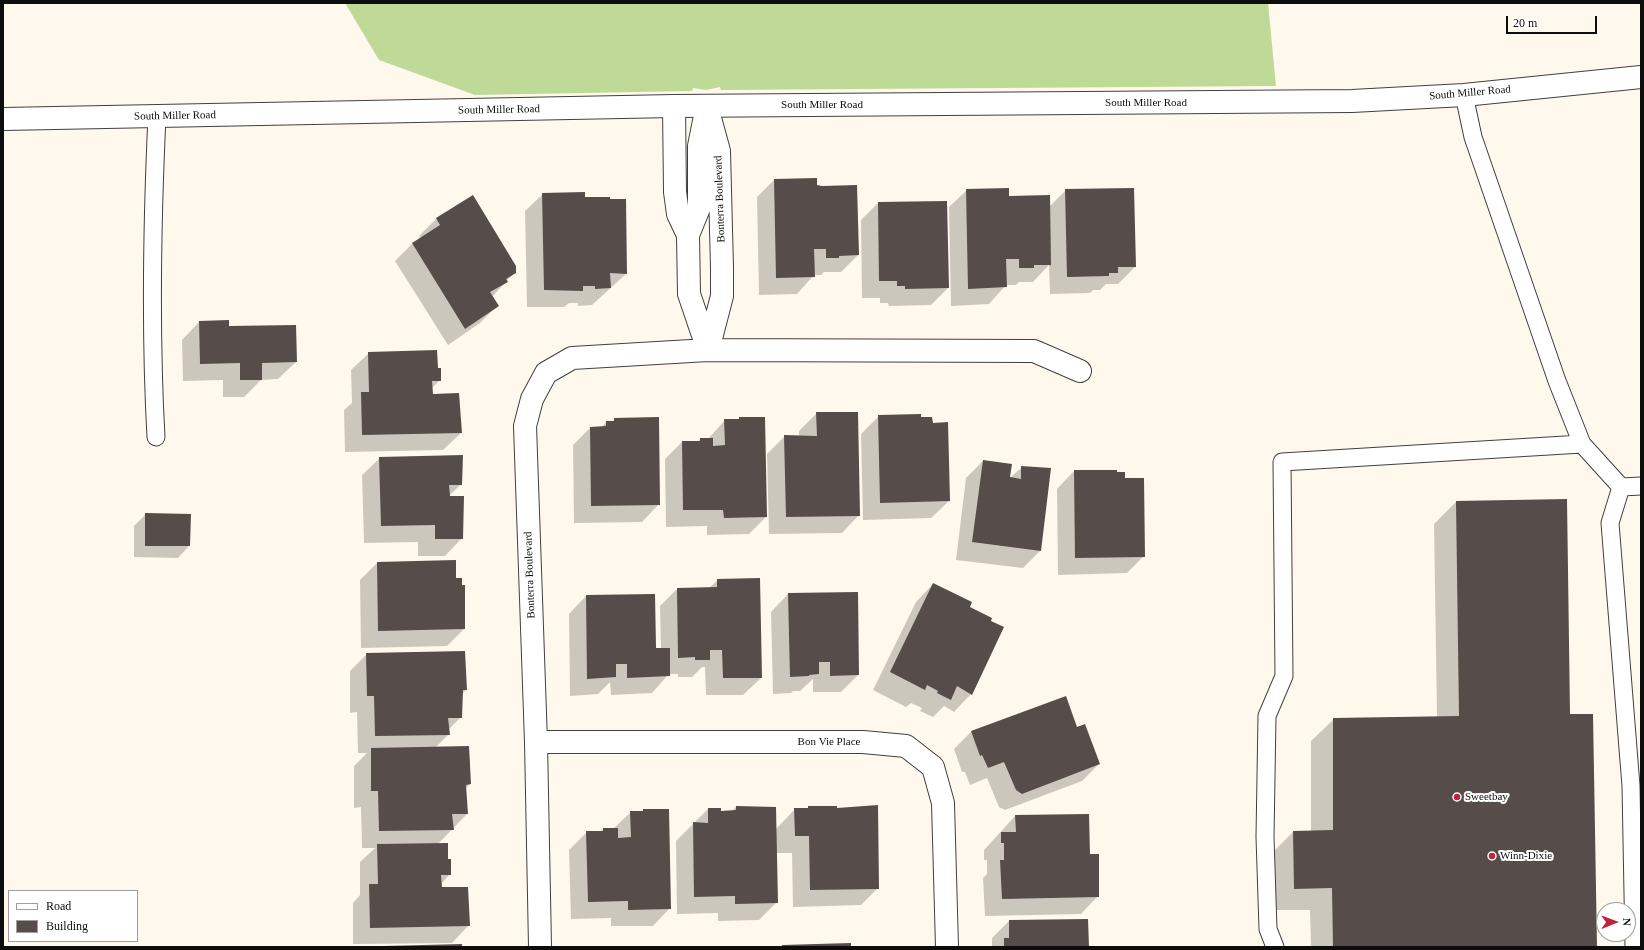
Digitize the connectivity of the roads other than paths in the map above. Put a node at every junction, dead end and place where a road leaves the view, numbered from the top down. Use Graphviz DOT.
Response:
graph roads {
  1 [pos="1641,77"];
  2 [pos="1464,95"];
  3 [pos="674,106"];
  4 [pos="707,106"];
  5 [pos="157,116"];
  6 [pos="3,119"];
  7 [pos="688,235"];
  8 [pos="708,350"];
  9 [pos="1080,371"];
  10 [pos="156,437"];
  11 [pos="1582,444"];
  12 [pos="1641,486"];
  13 [pos="1621,487"];
  14 [pos="536,742"];
  15 [pos="540,947"];
  16 [pos="947,947"];
  17 [pos="1275,947"];
  18 [pos="1634,947"];
  1 -- 2 [label="street, South Miller Road"];
  2 -- 4 [label="street, South Miller Road"];
  2 -- 11 [label="lane"];
  3 -- 4 [label="street, South Miller Road"];
  3 -- 5 [label="street, South Miller Road"];
  3 -- 7 [label="street, Bonterra Boulevard"];
  4 -- 7 [label="street, Bonterra Boulevard"];
  4 -- 8 [label="street, Bonterra Boulevard"];
  5 -- 6 [label="street, South Miller Road"];
  5 -- 10 [label="lane"];
  7 -- 8 [label="street, Bonterra Boulevard"];
  8 -- 9 [label="street, Bonterra Boulevard"];
  8 -- 14 [label="street, Bonterra Boulevard"];
  11 -- 13 [label="lane"];
  11 -- 17 [label="lane"];
  12 -- 13 [label="lane"];
  13 -- 18 [label="lane"];
  14 -- 15 [label="street, Bonterra Boulevard"];
  14 -- 16 [label="street, Bon Vie Place"];
}
